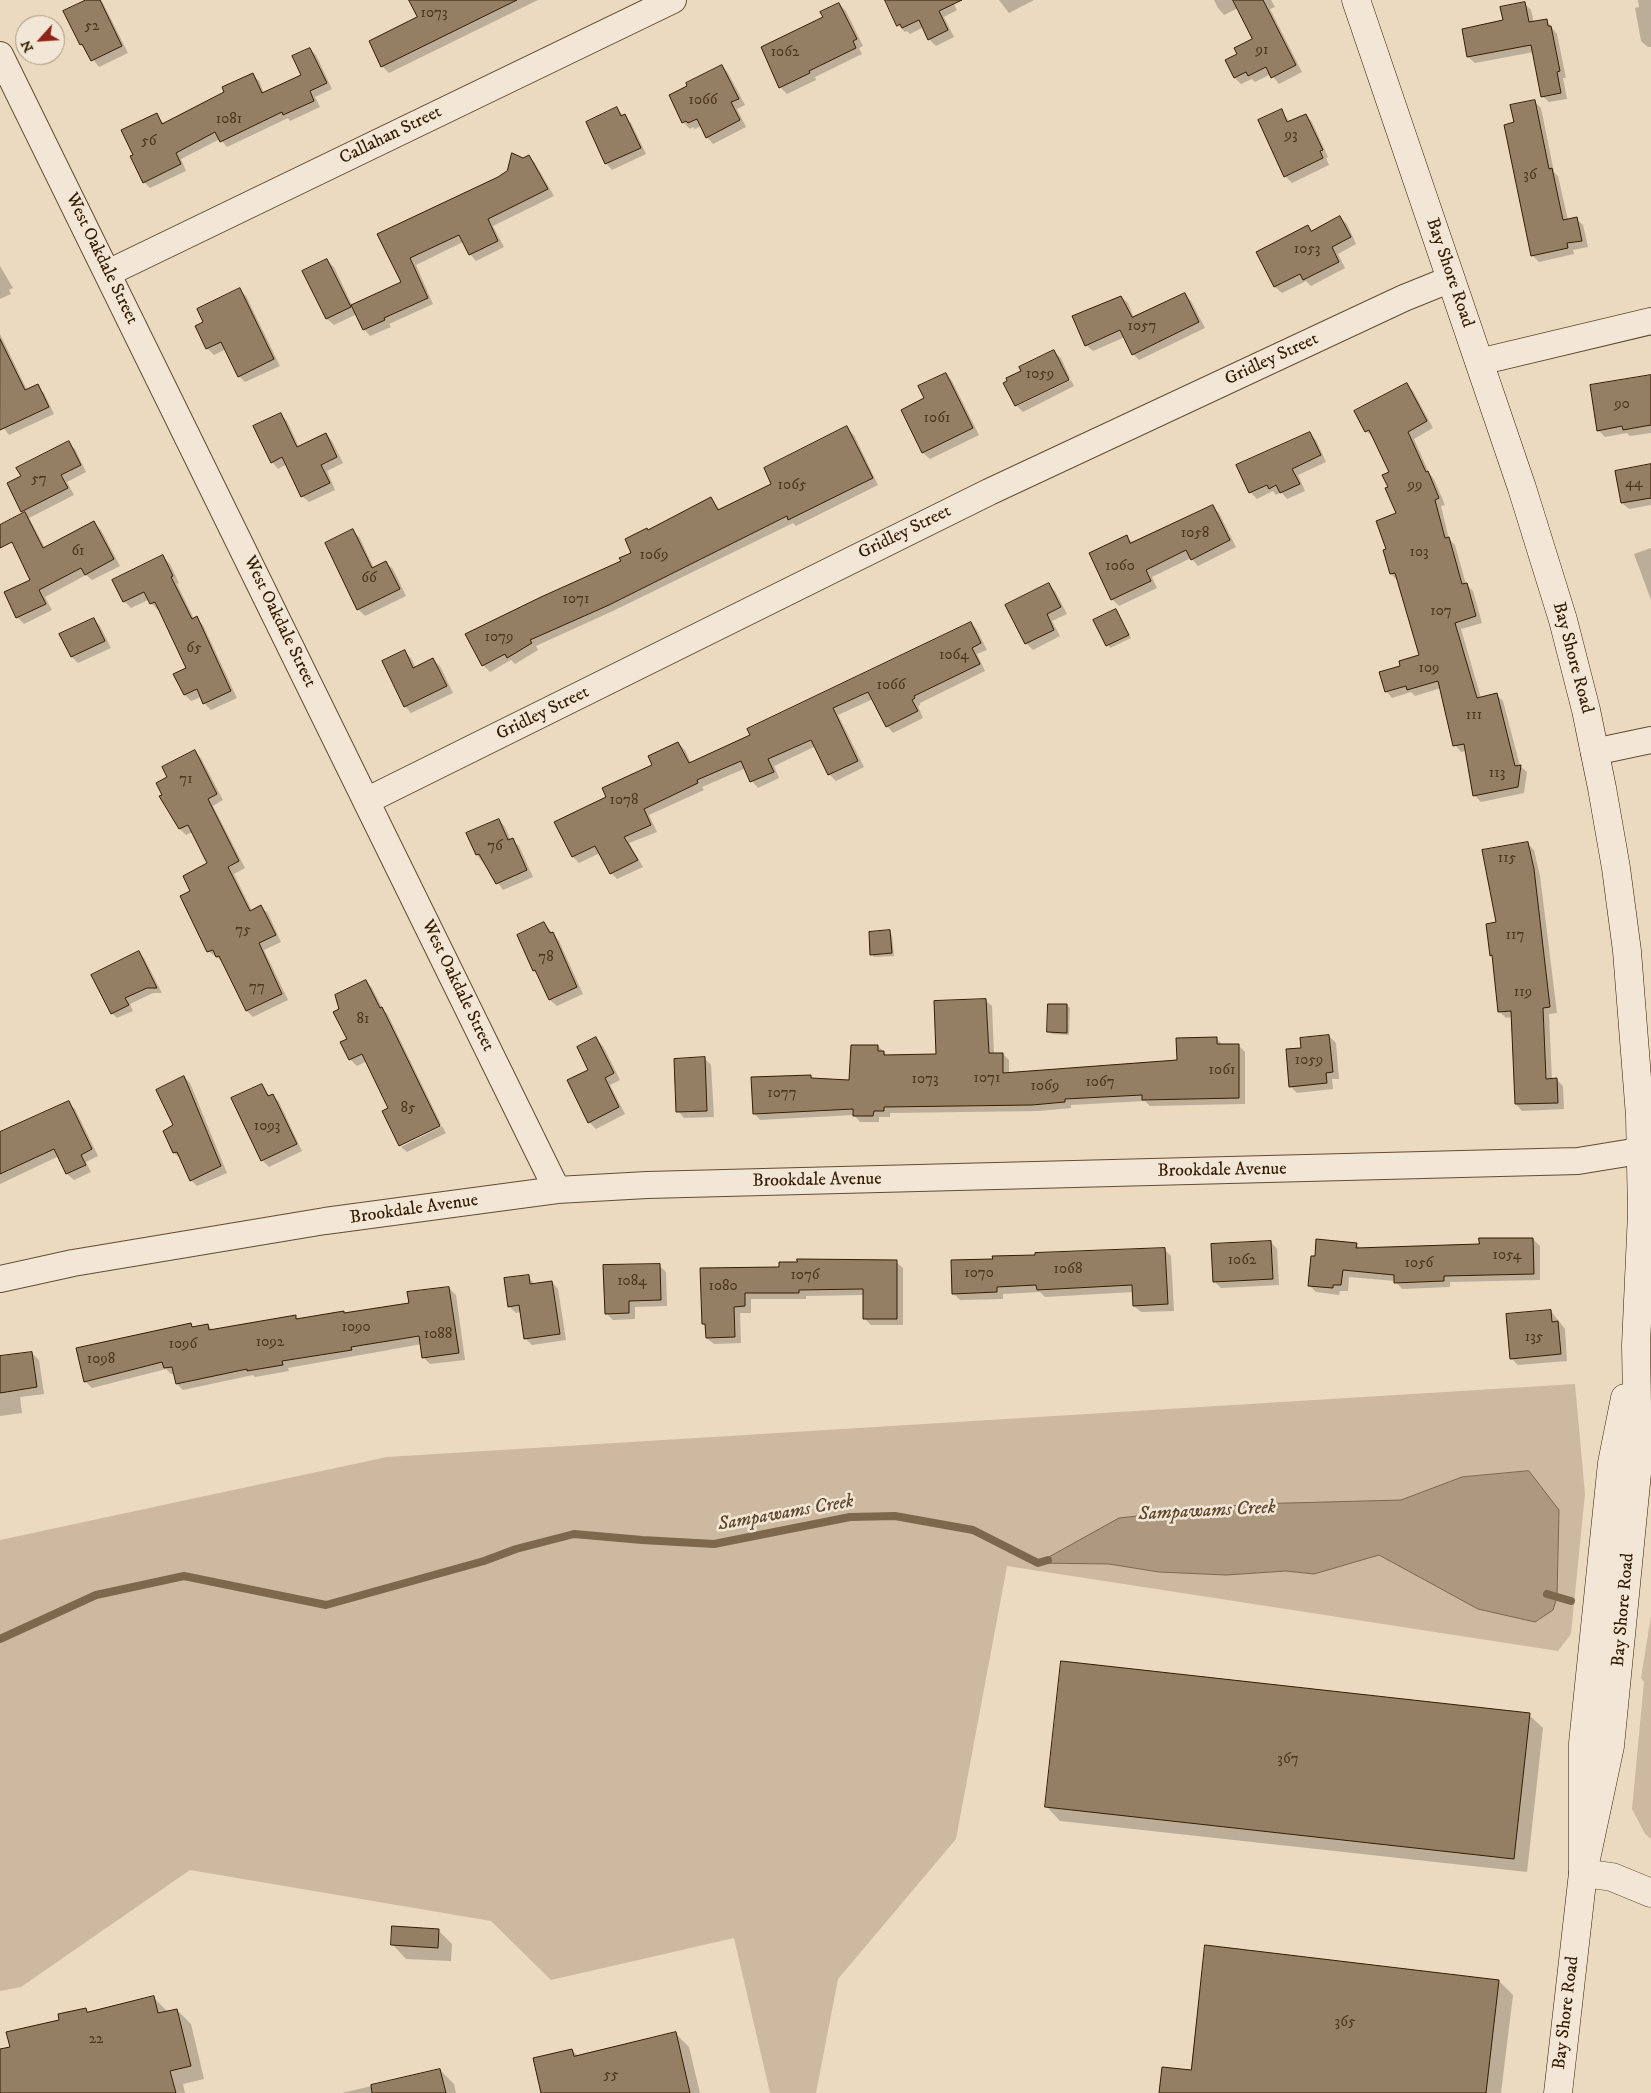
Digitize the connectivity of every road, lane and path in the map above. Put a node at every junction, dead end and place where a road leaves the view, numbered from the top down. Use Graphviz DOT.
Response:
graph roads {
  1 [pos="673,0"];
  2 [pos="1356,0"];
  3 [pos="0,55"];
  4 [pos="108,273"];
  5 [pos="1451,279"];
  6 [pos="1651,321"];
  7 [pos="1479,362"];
  8 [pos="1651,740"];
  9 [pos="1594,752"];
  10 [pos="366,801"];
  11 [pos="1646,1150"];
  12 [pos="557,1190"];
  13 [pos="0,1279"];
  14 [pos="1583,1873"];
  15 [pos="1651,1893"];
  16 [pos="1558,2093"];
  1 -- 4 [label="street, Callahan Street"];
  2 -- 5 [label="main road, Bay Shore Road"];
  3 -- 4 [label="street, West Oakdale Street"];
  4 -- 10 [label="street, West Oakdale Street"];
  5 -- 7 [label="main road, Bay Shore Road"];
  5 -- 10 [label="street, Gridley Street"];
  6 -- 7 [label="street"];
  7 -- 9 [label="main road, Bay Shore Road"];
  8 -- 9 [label="street"];
  9 -- 11 [label="main road, Bay Shore Road"];
  10 -- 12 [label="street, West Oakdale Street"];
  11 -- 12 [label="street, Brookdale Avenue"];
  11 -- 14 [label="main road, Bay Shore Road"];
  12 -- 13 [label="street, Brookdale Avenue"];
  14 -- 15 [label="main road"];
  14 -- 16 [label="main road, Bay Shore Road"];
}
